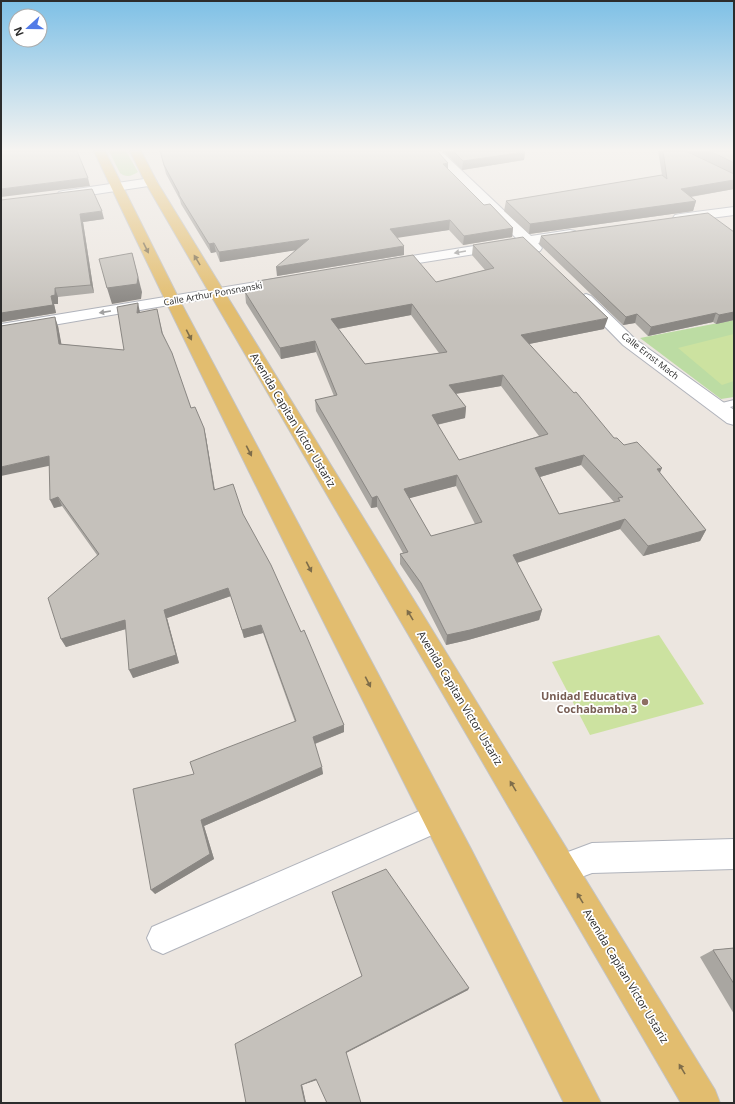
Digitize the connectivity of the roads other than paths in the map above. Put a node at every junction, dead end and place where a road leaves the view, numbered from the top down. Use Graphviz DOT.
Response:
graph roads {
  1 [pos="124,203"];
  2 [pos="163,203"];
  3 [pos="488,203"];
  4 [pos="734,211"];
  5 [pos="665,220"];
  6 [pos="580,232"];
  7 [pos="527,240"];
  8 [pos="543,257"];
  9 [pos="372,267"];
  10 [pos="294,280"];
  11 [pos="577,290"];
  12 [pos="217,293"];
  13 [pos="172,301"];
  14 [pos="1,329"];
  15 [pos="726,405"];
  16 [pos="734,419"];
  17 [pos="438,818"];
  18 [pos="734,854"];
  19 [pos="563,869"];
  20 [pos="163,938"];
  21 [pos="583,1103"];
  22 [pos="702,1103"];
  1 -- 13 [label="main road, one-way"];
  12 -- 2 [label="main road, Avenida Capitan Víctor Ustariz, one-way"];
  3 -- 7 [label="street"];
  4 -- 5 [label="street"];
  6 -- 7 [label="street"];
  7 -- 8 [label="street"];
  7 -- 9 [label="street, one-way"];
  10 -- 12 [label="street, Calle Arthur Ponsnanski"];
  11 -- 15 [label="street, Calle Ernst Mach"];
  12 -- 13 [label="street, Calle Arthur Ponsnanski"];
  19 -- 12 [label="main road, Avenida Capitan Víctor Ustariz, one-way"];
  13 -- 14 [label="street, Calle Arthur Ponsnanski, one-way"];
  13 -- 17 [label="main road, one-way"];
  15 -- 16 [label="street, Calle Ernst Mach"];
  17 -- 20 [label="street"];
  17 -- 21 [label="main road"];
  18 -- 19 [label="street"];
  22 -- 19 [label="main road, Avenida Capitan Víctor Ustariz, one-way"];
}
